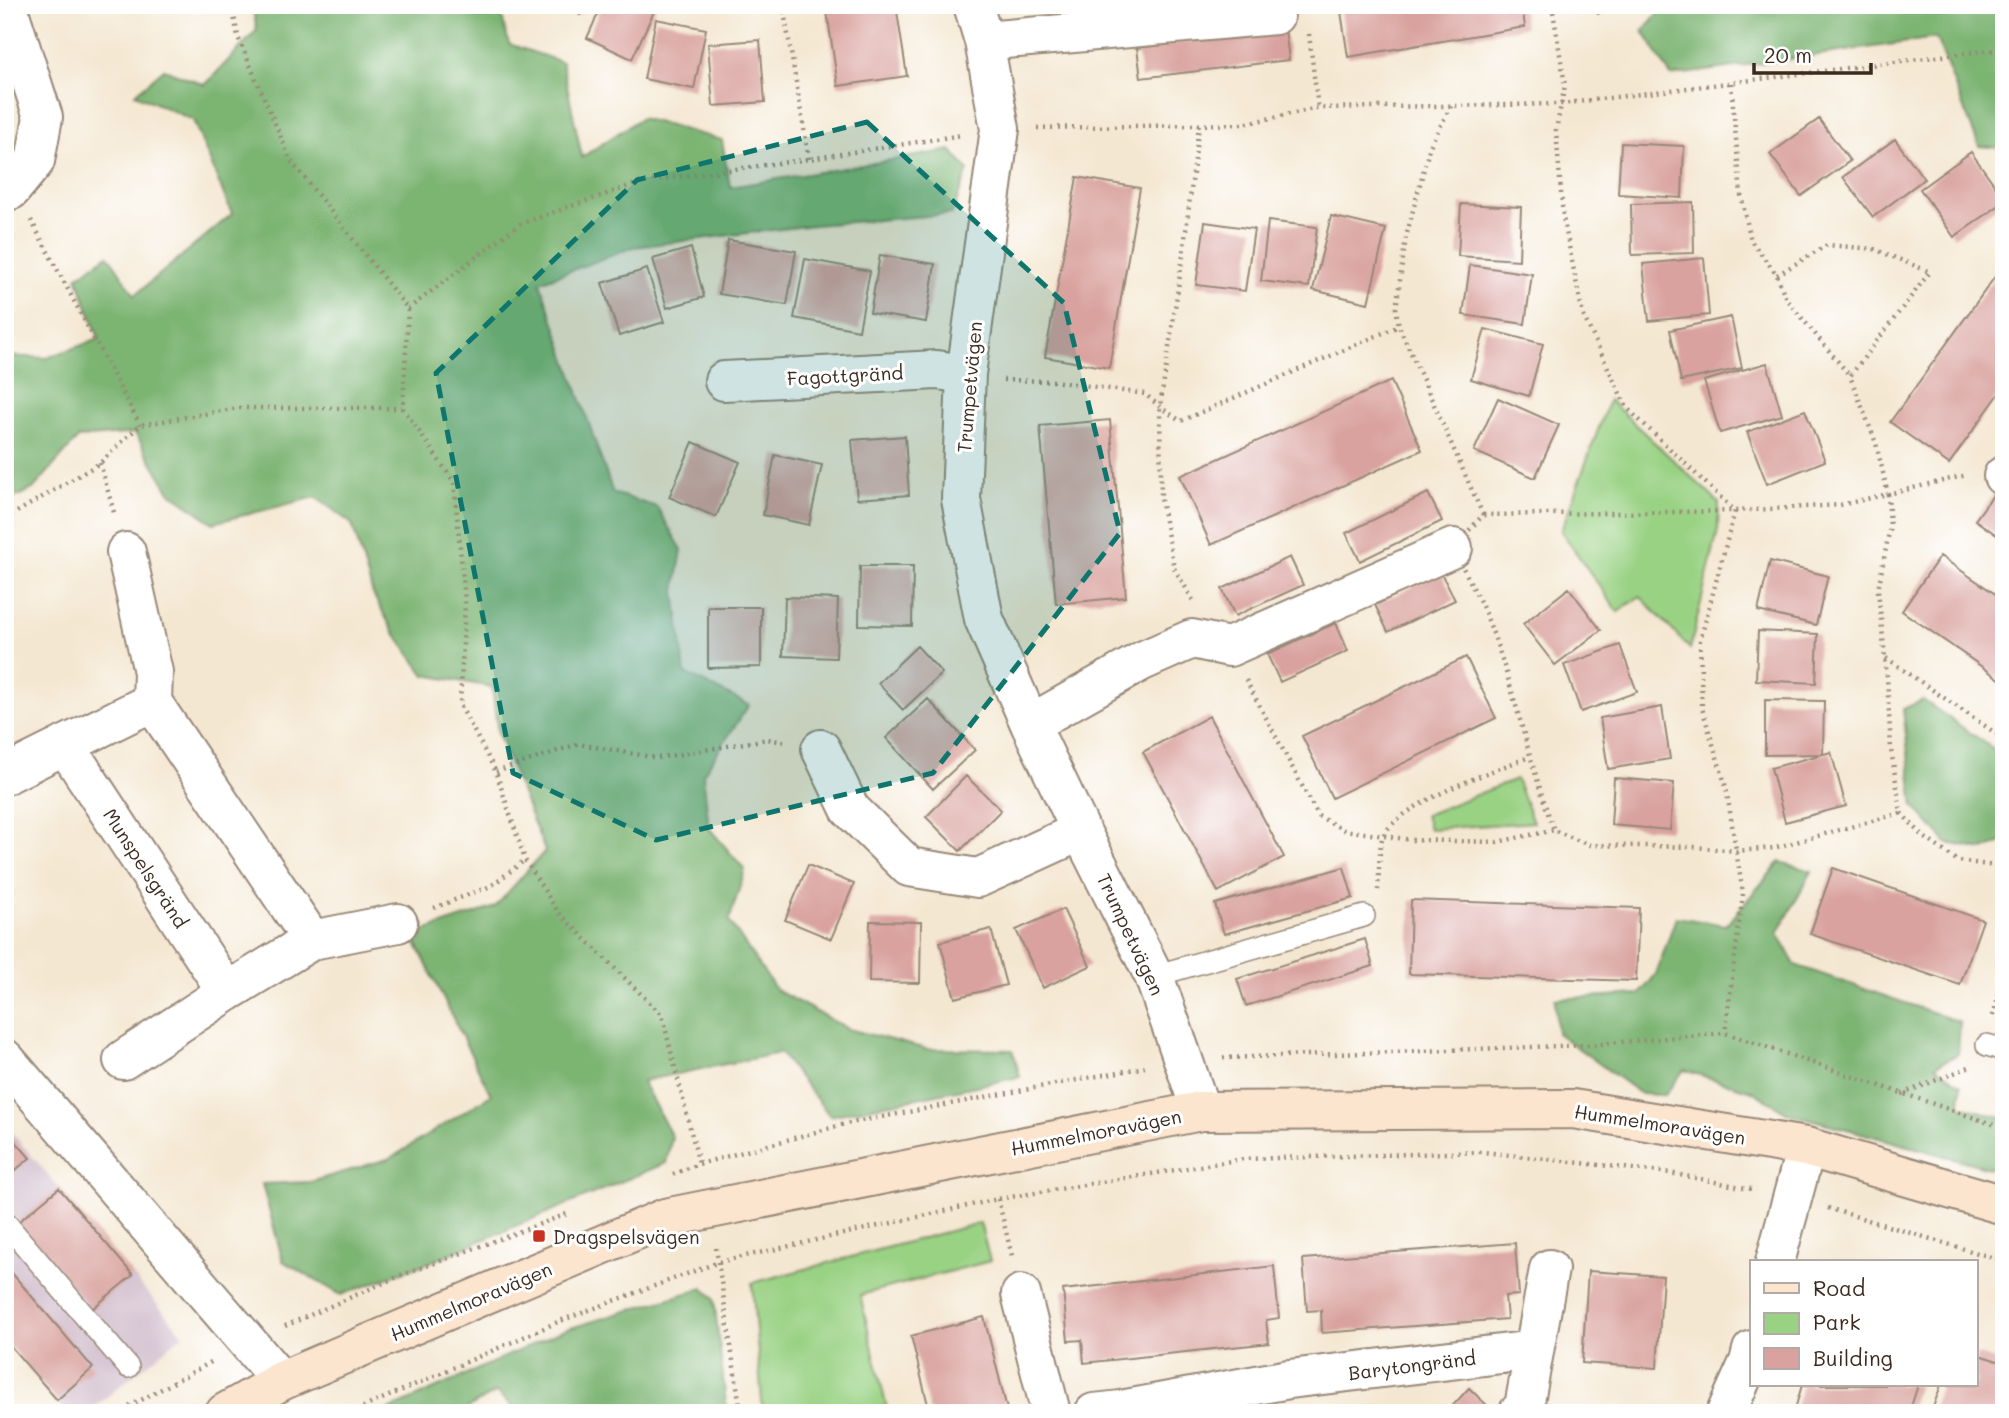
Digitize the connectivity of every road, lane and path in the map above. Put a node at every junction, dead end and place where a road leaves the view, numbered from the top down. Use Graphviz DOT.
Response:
graph roads {
  1 [pos="7,5"];
  2 [pos="232,5"];
  3 [pos="783,5"];
  4 [pos="973,5"];
  5 [pos="1552,5"];
  6 [pos="1291,20"];
  7 [pos="984,41"];
  8 [pos="2004,50"];
  9 [pos="1731,83"];
  10 [pos="1561,104"];
  11 [pos="1451,106"];
  12 [pos="1318,108"];
  13 [pos="1199,125"];
  14 [pos="1000,129"];
  15 [pos="809,159"];
  16 [pos="8,191"];
  17 [pos="1777,275"];
  18 [pos="408,309"];
  19 [pos="1399,326"];
  20 [pos="966,374"];
  21 [pos="1850,376"];
  22 [pos="724,381"];
  23 [pos="1160,407"];
  24 [pos="403,408"];
  25 [pos="140,425"];
  26 [pos="100,463"];
  27 [pos="2003,476"];
  28 [pos="1888,494"];
  29 [pos="1735,511"];
  30 [pos="1483,515"];
  31 [pos="5,519"];
  32 [pos="1453,548"];
  33 [pos="125,552"];
  34 [pos="1228,647"];
  35 [pos="1885,658"];
  36 [pos="152,702"];
  37 [pos="1030,724"];
  38 [pos="2004,739"];
  39 [pos="65,745"];
  40 [pos="821,749"];
  41 [pos="1530,757"];
  42 [pos="496,772"];
  43 [pos="5,775"];
  44 [pos="1901,813"];
  45 [pos="1554,830"];
  46 [pos="1081,831"];
  47 [pos="1383,836"];
  48 [pos="1736,851"];
  49 [pos="525,860"];
  50 [pos="2004,867"];
  51 [pos="1364,916"];
  52 [pos="398,923"];
  53 [pos="312,940"];
  54 [pos="1154,976"];
  55 [pos="227,992"];
  56 [pos="1725,1033"];
  57 [pos="5,1059"];
  58 [pos="123,1060"];
  59 [pos="1201,1111"];
  60 [pos="1806,1147"];
  61 [pos="1793,1198"];
  62 [pos="998,1199"];
  63 [pos="2004,1205"];
  64 [pos="708,1209"];
  65 [pos="5,1222"];
  66 [pos="1776,1260"];
  67 [pos="2004,1261"];
  68 [pos="719,1262"];
  69 [pos="1549,1269"];
  70 [pos="1021,1294"];
  71 [pos="1534,1350"];
  72 [pos="1750,1358"];
  73 [pos="128,1367"];
  74 [pos="1289,1379"];
  75 [pos="281,1381"];
  76 [pos="1113,1412"];
  77 [pos="225,1413"];
  78 [pos="350,1413"];
  79 [pos="741,1413"];
  80 [pos="1051,1413"];
  81 [pos="1260,1413"];
  82 [pos="1518,1413"];
  83 [pos="1726,1413"];
  1 -- 16 [label="street"];
  2 -- 18 [label="path"];
  3 -- 15 [label="path"];
  4 -- 7 [label="street, Trumpetvägen"];
  5 -- 10 [label="path"];
  6 -- 7 [label="street"];
  6 -- 12 [label="path"];
  7 -- 14 [label="street, Trumpetvägen"];
  8 -- 9 [label="path"];
  9 -- 10 [label="path"];
  9 -- 17 [label="path"];
  10 -- 11 [label="path"];
  10 -- 29 [label="path"];
  11 -- 12 [label="path"];
  11 -- 19 [label="path"];
  12 -- 13 [label="path"];
  13 -- 14 [label="path"];
  13 -- 23 [label="path"];
  14 -- 15 [label="path"];
  14 -- 20 [label="street, Trumpetvägen"];
  15 -- 18 [label="path"];
  16 -- 25 [label="path"];
  17 -- 21 [label="path"];
  17 -- 21 [label="path"];
  18 -- 24 [label="path"];
  19 -- 23 [label="path"];
  19 -- 30 [label="path"];
  20 -- 22 [label="street, Fagottgränd"];
  20 -- 23 [label="path"];
  20 -- 37 [label="street, Trumpetvägen"];
  21 -- 28 [label="path"];
  23 -- 34 [label="path"];
  24 -- 25 [label="path"];
  24 -- 42 [label="path"];
  25 -- 26 [label="path"];
  26 -- 31 [label="path"];
  26 -- 33 [label="path"];
  27 -- 28 [label="path"];
  28 -- 29 [label="path"];
  28 -- 35 [label="path"];
  29 -- 30 [label="path"];
  29 -- 48 [label="path"];
  30 -- 32 [label="path"];
  32 -- 34 [label="street"];
  32 -- 41 [label="path"];
  33 -- 36 [label="street"];
  34 -- 37 [label="street"];
  34 -- 47 [label="path"];
  35 -- 38 [label="path"];
  35 -- 44 [label="path"];
  36 -- 39 [label="street"];
  36 -- 53 [label="street"];
  37 -- 46 [label="street, Trumpetvägen"];
  39 -- 43 [label="street"];
  39 -- 55 [label="street, Munspelsgränd"];
  40 -- 42 [label="path"];
  40 -- 46 [label="street"];
  41 -- 45 [label="path"];
  41 -- 47 [label="path"];
  42 -- 49 [label="path"];
  44 -- 48 [label="path"];
  44 -- 50 [label="path"];
  45 -- 47 [label="path"];
  45 -- 48 [label="path"];
  46 -- 54 [label="street, Trumpetvägen"];
  47 -- 51 [label="path"];
  48 -- 56 [label="path"];
  49 -- 52 [label="path"];
  49 -- 64 [label="path"];
  51 -- 54 [label="lane"];
  52 -- 53 [label="street"];
  53 -- 55 [label="street"];
  54 -- 59 [label="street, Trumpetvägen"];
  55 -- 58 [label="street"];
  57 -- 75 [label="street"];
  59 -- 60 [label="street, Hummelmoravägen"];
  59 -- 64 [label="street, Hummelmoravägen"];
  60 -- 61 [label="street"];
  60 -- 63 [label="street, Hummelmoravägen"];
  61 -- 62 [label="path"];
  61 -- 66 [label="street"];
  61 -- 67 [label="path"];
  62 -- 68 [label="path"];
  62 -- 70 [label="path"];
  64 -- 68 [label="path"];
  64 -- 75 [label="street, Hummelmoravägen"];
  65 -- 73 [label="lane"];
  68 -- 78 [label="path"];
  68 -- 79 [label="path"];
  69 -- 71 [label="street"];
  70 -- 80 [label="street"];
  71 -- 74 [label="street, Barytongränd"];
  71 -- 82 [label="street"];
  72 -- 83 [label="street"];
  74 -- 76 [label="street, Barytongränd"];
  74 -- 81 [label="street"];
  75 -- 77 [label="street, Hummelmoravägen"];
}
